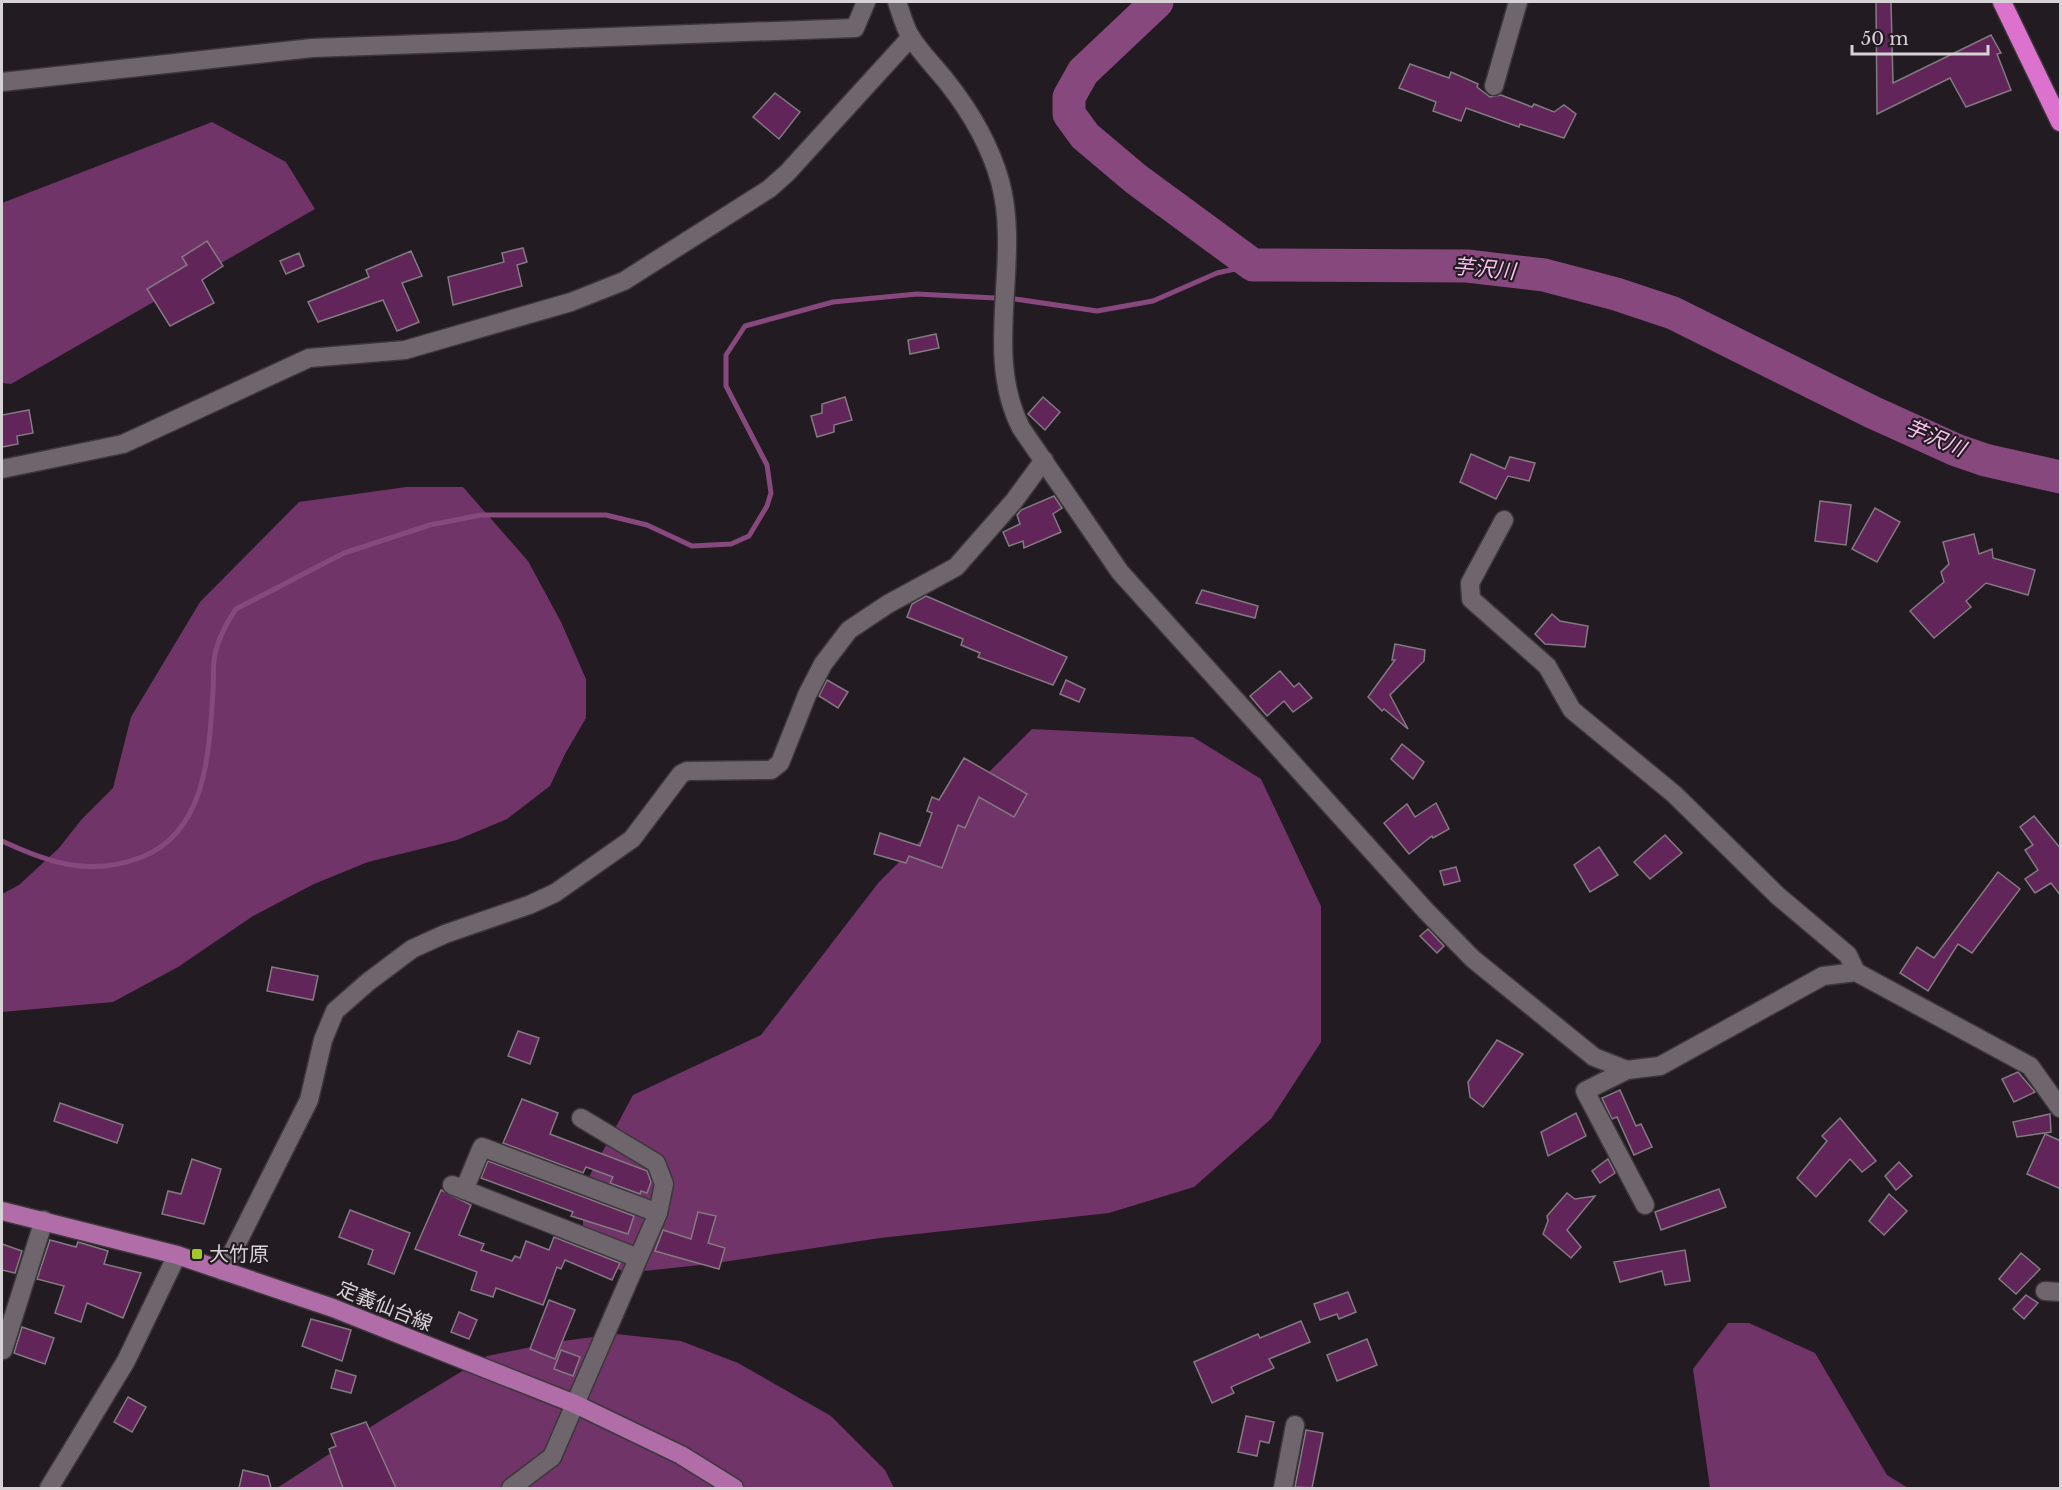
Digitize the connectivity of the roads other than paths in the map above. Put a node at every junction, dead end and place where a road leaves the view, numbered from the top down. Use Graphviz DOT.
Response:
graph roads {
  1 [pos="866,2"];
  2 [pos="897,2"];
  3 [pos="1518,2"];
  4 [pos="2002,2"];
  5 [pos="911,37"];
  6 [pos="2,82"];
  7 [pos="1494,87"];
  8 [pos="2061,122"];
  9 [pos="1044,460"];
  10 [pos="2,470"];
  11 [pos="1504,519"];
  12 [pos="1856,972"];
  13 [pos="1627,1070"];
  14 [pos="2061,1108"];
  15 [pos="581,1118"];
  16 [pos="1645,1205"];
  17 [pos="2,1211"];
  18 [pos="658,1213"];
  19 [pos="44,1220"];
  20 [pos="177,1255"];
  21 [pos="638,1258"];
  22 [pos="223,1271"];
  23 [pos="3,1350"];
  24 [pos="575,1404"];
  25 [pos="1295,1425"];
  26 [pos="49,1488"];
  27 [pos="511,1488"];
  28 [pos="734,1488"];
  29 [pos="1283,1488"];
  1 -- 6 [label="street"];
  2 -- 5 [label="street"];
  3 -- 7 [label="street"];
  4 -- 8 [label="highway"];
  5 -- 9 [label="street"];
  5 -- 10 [label="street"];
  9 -- 13 [label="street"];
  9 -- 22 [label="street"];
  11 -- 12 [label="street"];
  12 -- 13 [label="street"];
  12 -- 14 [label="street"];
  13 -- 16 [label="street"];
  15 -- 18 [label="street"];
  17 -- 19 [label="main road, 定義仙台線"];
  18 -- 21 [label="street"];
  18 -- 21 [label="street"];
  19 -- 20 [label="main road, 定義仙台線"];
  19 -- 23 [label="street"];
  20 -- 22 [label="main road, 定義仙台線"];
  20 -- 26 [label="street"];
  21 -- 24 [label="street"];
  22 -- 24 [label="main road, 定義仙台線"];
  24 -- 27 [label="street"];
  24 -- 28 [label="main road, 定義仙台線"];
  25 -- 29 [label="street"];
}
